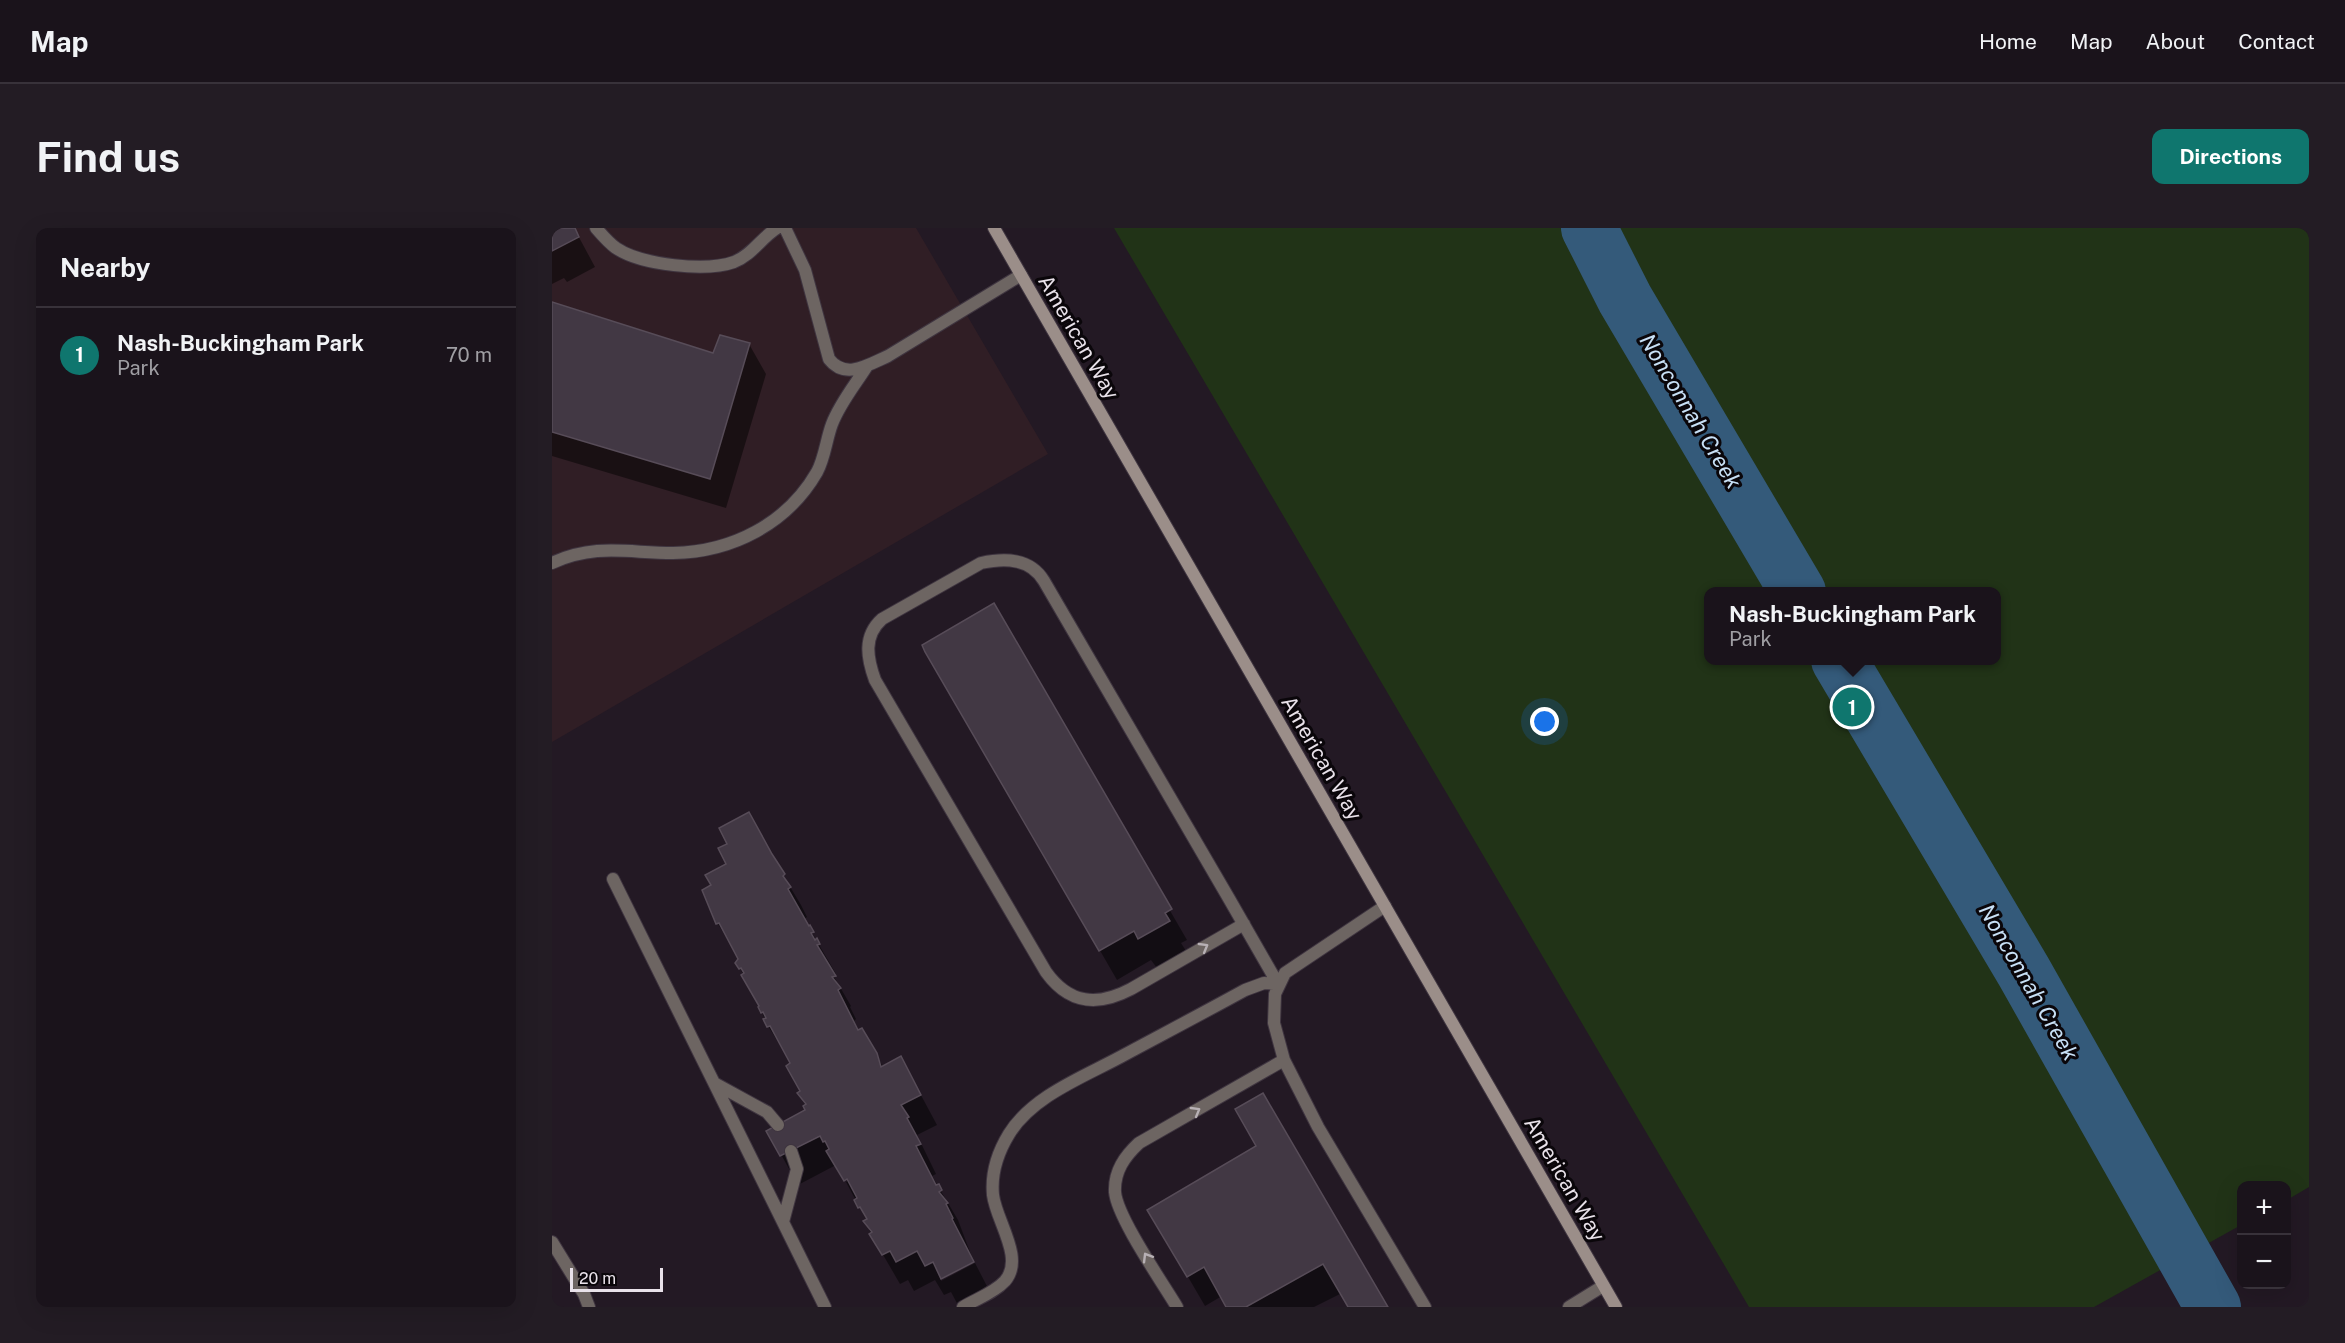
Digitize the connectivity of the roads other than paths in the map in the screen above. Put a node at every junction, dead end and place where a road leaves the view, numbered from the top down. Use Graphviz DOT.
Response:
graph roads {
  1 [pos="596,228"];
  2 [pos="777,228"];
  3 [pos="785,228"];
  4 [pos="994,228"];
  5 [pos="1021,275"];
  6 [pos="867,366"];
  7 [pos="552,563"];
  8 [pos="613,879"];
  9 [pos="1385,906"];
  10 [pos="1244,924"];
  11 [pos="1278,984"];
  12 [pos="1284,1060"];
  13 [pos="714,1083"];
  14 [pos="778,1125"];
  15 [pos="791,1151"];
  16 [pos="783,1222"];
  17 [pos="552,1242"];
  18 [pos="1604,1286"];
  19 [pos="589,1307"];
  20 [pos="825,1307"];
  21 [pos="963,1307"];
  22 [pos="1177,1307"];
  23 [pos="1425,1307"];
  24 [pos="1569,1307"];
  25 [pos="1616,1307"];
  1 -- 2 [label="lane"];
  3 -- 6 [label="lane"];
  4 -- 5 [label="main road, American Way"];
  5 -- 6 [label="lane"];
  5 -- 9 [label="main road, American Way"];
  6 -- 7 [label="lane"];
  8 -- 13 [label="lane"];
  9 -- 11 [label="lane"];
  9 -- 18 [label="main road, American Way"];
  10 -- 10 [label="lane, one-way"];
  10 -- 11 [label="lane"];
  11 -- 12 [label="lane"];
  11 -- 21 [label="lane"];
  22 -- 12 [label="lane, one-way"];
  12 -- 23 [label="lane"];
  13 -- 14 [label="lane"];
  13 -- 16 [label="lane"];
  15 -- 16 [label="lane"];
  16 -- 20 [label="lane"];
  17 -- 19 [label="lane"];
  18 -- 24 [label="lane"];
  18 -- 25 [label="main road, American Way"];
}
